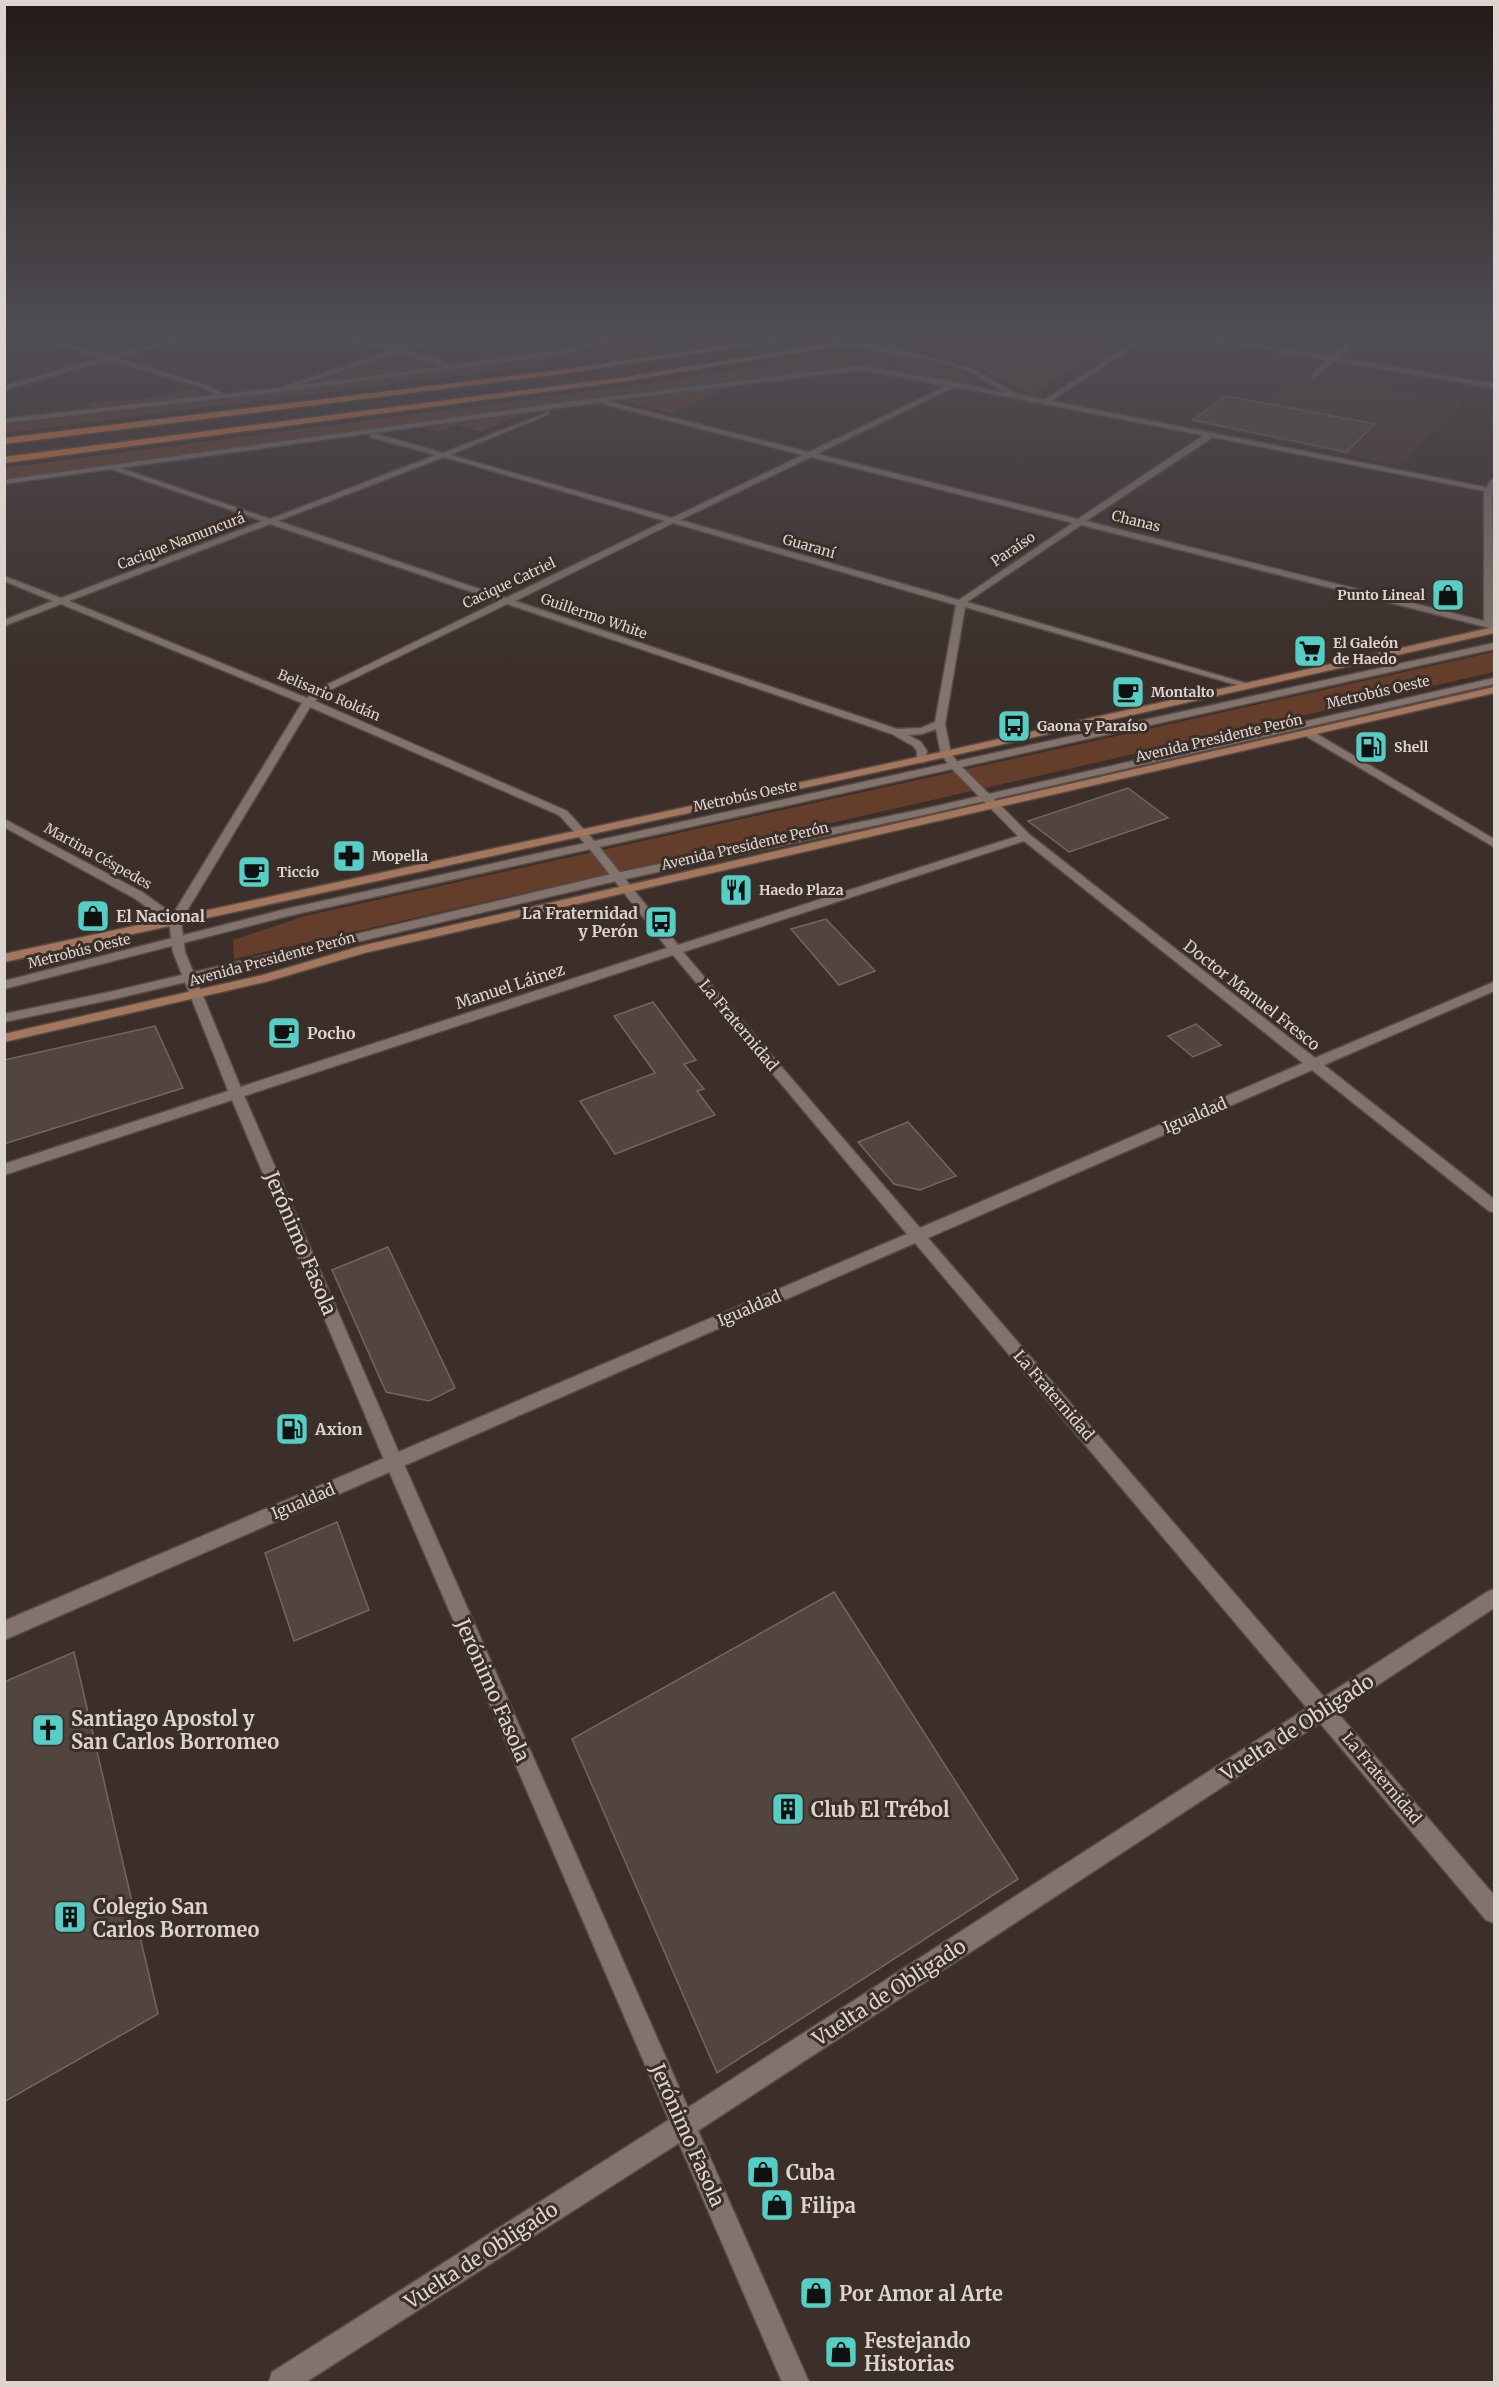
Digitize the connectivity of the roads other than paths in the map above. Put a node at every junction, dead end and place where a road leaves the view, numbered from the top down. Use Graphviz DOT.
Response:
graph roads {
  1 [pos="116,445"];
  2 [pos="275,445"];
  3 [pos="412,445"];
  4 [pos="467,445"];
  5 [pos="779,445"];
  6 [pos="831,445"];
  7 [pos="1194,445"];
  8 [pos="1263,445"];
  9 [pos="446,454"];
  10 [pos="814,454"];
  11 [pos="4,460"];
  12 [pos="112,468"];
  13 [pos="1494,481"];
  14 [pos="4,482"];
  15 [pos="1491,490"];
  16 [pos="1080,520"];
  17 [pos="676,521"];
  18 [pos="270,522"];
  19 [pos="4,578"];
  20 [pos="506,600"];
  21 [pos="61,601"];
  22 [pos="961,603"];
  23 [pos="4,623"];
  24 [pos="1493,626"];
  25 [pos="1494,646"];
  26 [pos="1494,681"];
  27 [pos="1247,685"];
  28 [pos="1494,690"];
  29 [pos="308,702"];
  30 [pos="940,724"];
  31 [pos="896,732"];
  32 [pos="1308,734"];
  33 [pos="946,754"];
  34 [pos="921,759"];
  35 [pos="955,766"];
  36 [pos="990,800"];
  37 [pos="4,822"];
  38 [pos="580,832"];
  39 [pos="1026,837"];
  40 [pos="1494,844"];
  41 [pos="593,846"];
  42 [pos="616,877"];
  43 [pos="626,890"];
  44 [pos="175,921"];
  45 [pos="177,942"];
  46 [pos="675,950"];
  47 [pos="4,958"];
  48 [pos="189,976"];
  49 [pos="4,985"];
  50 [pos="1494,986"];
  51 [pos="195,995"];
  52 [pos="4,1018"];
  53 [pos="4,1038"];
  54 [pos="1313,1064"];
  55 [pos="236,1093"];
  56 [pos="4,1170"];
  57 [pos="1494,1207"];
  58 [pos="917,1235"];
  59 [pos="394,1462"];
  60 [pos="1494,1598"];
  61 [pos="4,1631"];
  62 [pos="1324,1709"];
  63 [pos="1494,1912"];
  64 [pos="684,2126"];
  65 [pos="282,2382"];
  66 [pos="796,2382"];
  1 -- 11 [label="highway"];
  2 -- 12 [label="street"];
  3 -- 9 [label="street, Guaraní"];
  4 -- 9 [label="street, Cacique Namuncurá"];
  5 -- 10 [label="street, Chanas"];
  6 -- 10 [label="street, Cacique Catriel"];
  7 -- 16 [label="street, Paraíso"];
  8 -- 15 [label="street"];
  9 -- 17 [label="street, Guaraní"];
  9 -- 18 [label="street, Cacique Namuncurá"];
  10 -- 16 [label="street, Chanas"];
  10 -- 17 [label="street, Cacique Catriel"];
  12 -- 14 [label="street"];
  12 -- 18 [label="street, Guillermo White"];
  13 -- 15 [label="street"];
  15 -- 24 [label="street"];
  16 -- 22 [label="street, Paraíso"];
  16 -- 24 [label="street, Chanas"];
  17 -- 20 [label="street, Cacique Catriel"];
  17 -- 22 [label="street, Guaraní"];
  18 -- 20 [label="street, Guillermo White"];
  18 -- 21 [label="street, Cacique Namuncurá"];
  19 -- 21 [label="street, Belisario Roldán"];
  20 -- 29 [label="street, Cacique Catriel"];
  20 -- 31 [label="street, Guillermo White"];
  21 -- 23 [label="street, Cacique Namuncurá"];
  21 -- 29 [label="street, Belisario Roldán"];
  22 -- 27 [label="street, Guaraní"];
  22 -- 30 [label="street"];
  24 -- 27 [label="main road"];
  25 -- 35 [label="street, Metrobús Oeste"];
  26 -- 36 [label="street, Metrobús Oeste"];
  27 -- 33 [label="main road"];
  28 -- 32 [label="main road, Avenida Presidente Perón"];
  29 -- 38 [label="street, Belisario Roldán"];
  29 -- 44 [label="street, Cacique Catriel"];
  30 -- 31 [label="street, Guillermo White"];
  30 -- 33 [label="street"];
  31 -- 34 [label="street, Guillermo White"];
  32 -- 36 [label="main road, Avenida Presidente Perón"];
  32 -- 40 [label="street"];
  33 -- 34 [label="main road"];
  33 -- 35 [label="street, Doctor Manuel Fresco"];
  34 -- 38 [label="main road"];
  35 -- 36 [label="street, Doctor Manuel Fresco"];
  35 -- 41 [label="street, Metrobús Oeste"];
  36 -- 39 [label="street, Doctor Manuel Fresco"];
  36 -- 42 [label="street, Metrobús Oeste"];
  36 -- 43 [label="main road, Avenida Presidente Perón"];
  37 -- 44 [label="street, Martina Céspedes"];
  38 -- 41 [label="street, Belisario Roldán"];
  38 -- 44 [label="main road"];
  39 -- 46 [label="street, Manuel Láinez"];
  39 -- 54 [label="street, Doctor Manuel Fresco"];
  41 -- 42 [label="street, Belisario Roldán"];
  41 -- 45 [label="street, Metrobús Oeste"];
  42 -- 43 [label="street, La Fraternidad"];
  42 -- 48 [label="street, Metrobús Oeste"];
  43 -- 46 [label="street, La Fraternidad"];
  43 -- 51 [label="main road, Avenida Presidente Perón"];
  44 -- 45 [label="street, Jerónimo Fasola"];
  44 -- 47 [label="main road"];
  45 -- 48 [label="street, Jerónimo Fasola"];
  45 -- 49 [label="street, Metrobús Oeste"];
  46 -- 55 [label="street, Manuel Láinez"];
  46 -- 58 [label="street, La Fraternidad"];
  48 -- 51 [label="street, Jerónimo Fasola"];
  48 -- 52 [label="street, Metrobús Oeste"];
  50 -- 54 [label="street, Igualdad"];
  51 -- 53 [label="main road, Avenida Presidente Perón"];
  51 -- 55 [label="street, Jerónimo Fasola"];
  54 -- 57 [label="street, Doctor Manuel Fresco"];
  54 -- 58 [label="street, Igualdad"];
  55 -- 56 [label="street, Manuel Láinez"];
  55 -- 59 [label="street, Jerónimo Fasola"];
  58 -- 59 [label="street, Igualdad"];
  58 -- 62 [label="street, La Fraternidad"];
  59 -- 61 [label="street, Igualdad"];
  59 -- 64 [label="street, Jerónimo Fasola"];
  60 -- 62 [label="street, Vuelta de Obligado"];
  62 -- 63 [label="street, La Fraternidad"];
  62 -- 64 [label="street, Vuelta de Obligado"];
  64 -- 65 [label="street, Vuelta de Obligado"];
  64 -- 66 [label="street, Jerónimo Fasola"];
}
